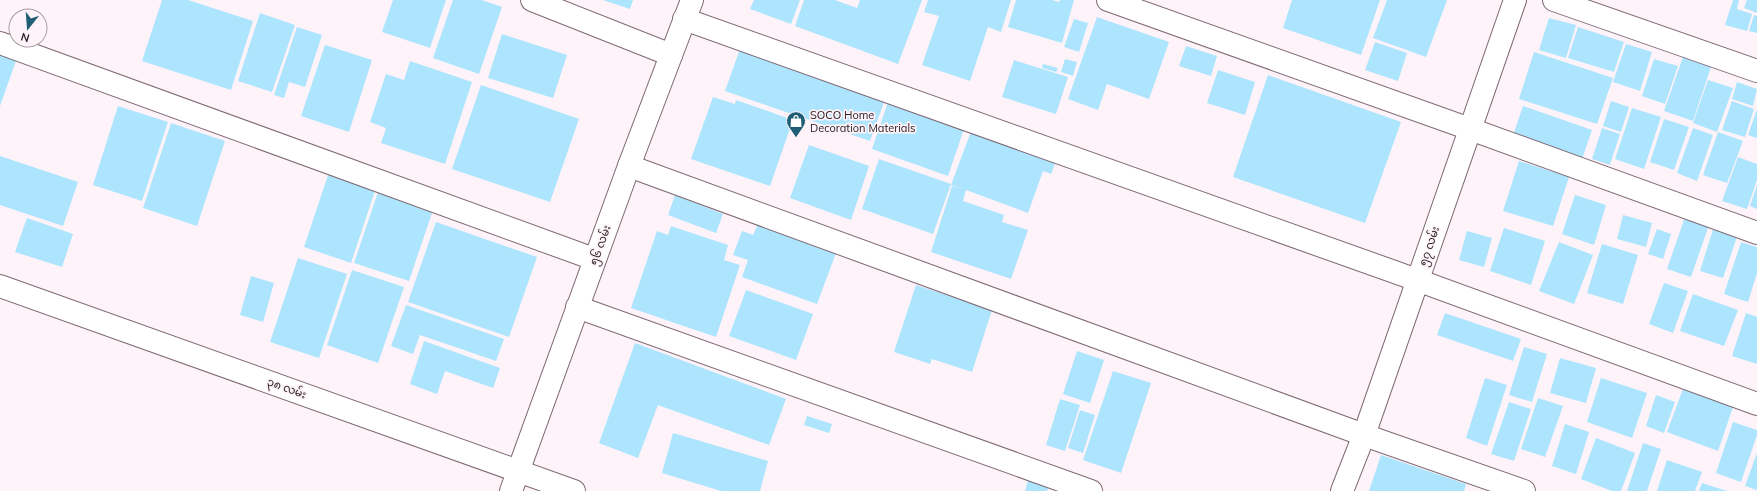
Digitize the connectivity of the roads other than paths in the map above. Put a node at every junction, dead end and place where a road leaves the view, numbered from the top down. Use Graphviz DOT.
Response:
graph roads {
  1 [pos="532,0"];
  2 [pos="1108,0"];
  3 [pos="1515,0"];
  4 [pos="1554,0"];
  5 [pos="688,10"];
  6 [pos="0,42"];
  7 [pos="671,56"];
  8 [pos="1757,71"];
  9 [pos="1470,129"];
  10 [pos="629,166"];
  11 [pos="1757,233"];
  12 [pos="594,258"];
  13 [pos="1417,280"];
  14 [pos="0,286"];
  15 [pos="578,307"];
  16 [pos="1757,404"];
  17 [pos="1364,435"];
  18 [pos="518,470"];
  19 [pos="511,491"];
  20 [pos="574,491"];
  21 [pos="1092,491"];
  22 [pos="1342,491"];
  23 [pos="1524,491"];
  1 -- 7 [label="street"];
  2 -- 9 [label="street"];
  3 -- 9 [label="street, ၅၇ လမ်း"];
  4 -- 8 [label="street"];
  5 -- 7 [label="street, ၅၆ လမ်း"];
  5 -- 13 [label="street"];
  6 -- 12 [label="street"];
  7 -- 10 [label="street, ၅၆ လမ်း"];
  9 -- 11 [label="street"];
  9 -- 13 [label="street, ၅၇ လမ်း"];
  10 -- 12 [label="street, ၅၆ လမ်း"];
  10 -- 17 [label="street"];
  12 -- 15 [label="street, ၅၆ လမ်း"];
  13 -- 16 [label="street"];
  13 -- 17 [label="street, ၅၇ လမ်း"];
  14 -- 18 [label="street, ၃၈ လမ်း"];
  15 -- 18 [label="street, ၅၆ လမ်း"];
  15 -- 21 [label="street"];
  17 -- 22 [label="street, ၅၇ လမ်း"];
  17 -- 23 [label="street"];
  18 -- 19 [label="street, ၅၆ လမ်း"];
  18 -- 20 [label="street, ၃၈ လမ်း"];
}
